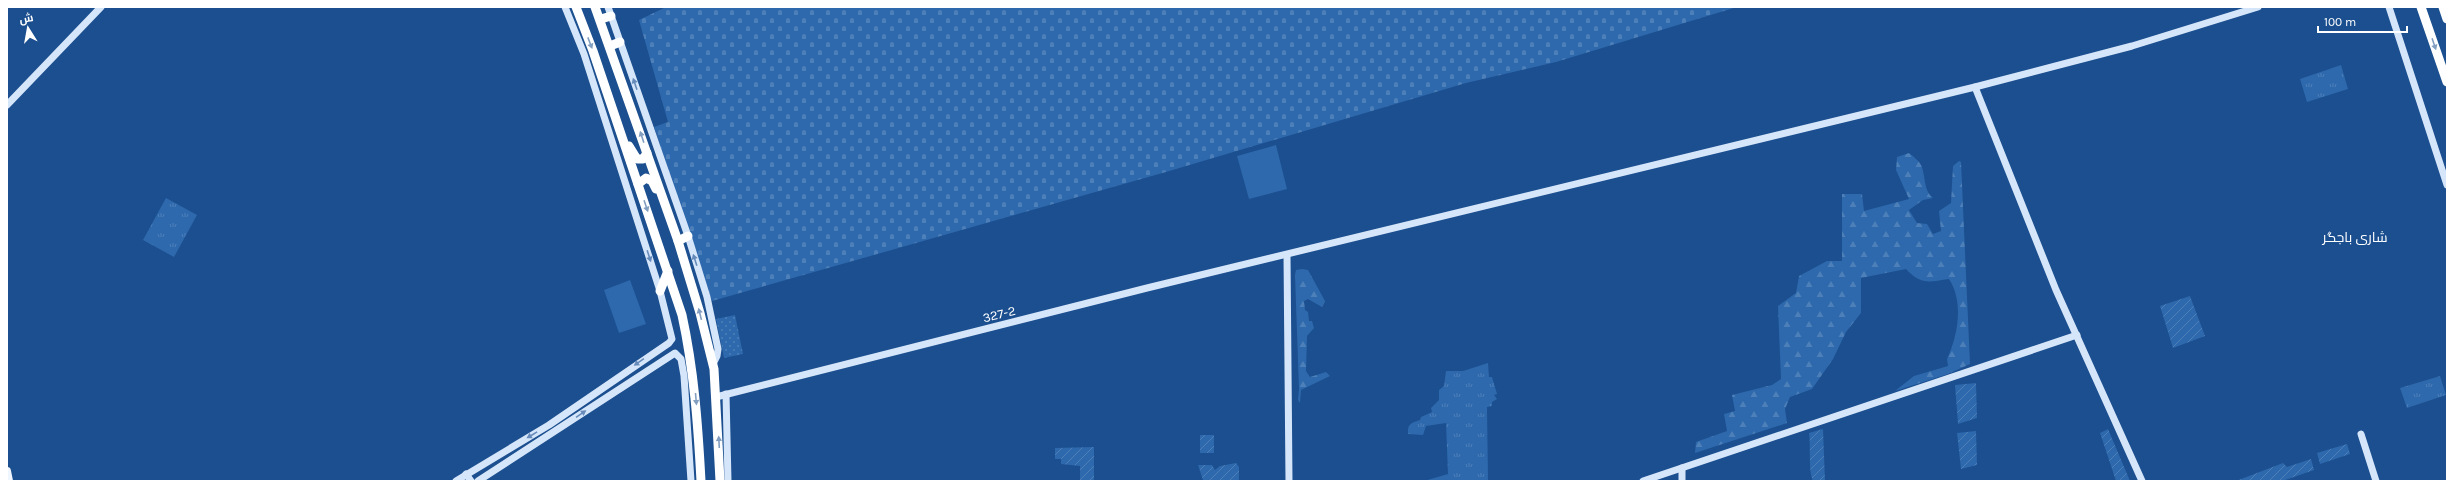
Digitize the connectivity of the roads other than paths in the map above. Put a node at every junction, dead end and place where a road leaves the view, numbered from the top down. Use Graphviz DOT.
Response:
graph roads {
  1 [pos="101,7"];
  2 [pos="565,7"];
  3 [pos="576,7"];
  4 [pos="595,7"];
  5 [pos="2258,7"];
  6 [pos="2389,7"];
  7 [pos="2421,7"];
  8 [pos="2443,7"];
  9 [pos="609,11"];
  10 [pos="2447,19"];
  11 [pos="601,20"];
  12 [pos="620,42"];
  13 [pos="610,46"];
  14 [pos="2447,82"];
  15 [pos="1975,87"];
  16 [pos="7,105"];
  17 [pos="618,125"];
  18 [pos="647,153"];
  19 [pos="638,184"];
  20 [pos="2447,185"];
  21 [pos="666,206"];
  22 [pos="688,236"];
  23 [pos="678,241"];
  24 [pos="1287,255"];
  25 [pos="668,271"];
  26 [pos="660,291"];
  27 [pos="2077,335"];
  28 [pos="713,364"];
  29 [pos="689,376"];
  30 [pos="726,394"];
  31 [pos="591,396"];
  32 [pos="716,397"];
  33 [pos="598,403"];
  34 [pos="2361,434"];
  35 [pos="1682,468"];
  36 [pos="7,471"];
  37 [pos="466,474"];
  38 [pos="9,481"];
  39 [pos="456,481"];
  40 [pos="471,481"];
  41 [pos="478,481"];
  42 [pos="691,481"];
  43 [pos="701,481"];
  44 [pos="720,481"];
  45 [pos="728,481"];
  46 [pos="1289,481"];
  47 [pos="1643,481"];
  48 [pos="1682,481"];
  49 [pos="2142,481"];
  50 [pos="2376,481"];
  1 -- 16 [label="street"];
  2 -- 26 [label="street, one-way"];
  3 -- 17 [label="highway, one-way"];
  4 -- 11 [label="highway"];
  5 -- 15 [label="street, 327-2"];
  6 -- 20 [label="street"];
  7 -- 14 [label="highway, one-way"];
  8 -- 10 [label="highway"];
  9 -- 11 [label="highway"];
  9 -- 12 [label="street"];
  11 -- 13 [label="highway"];
  12 -- 13 [label="highway"];
  22 -- 12 [label="street, one-way"];
  18 -- 13 [label="highway, one-way"];
  15 -- 24 [label="street, 327-2"];
  15 -- 27 [label="street"];
  17 -- 18 [label="highway"];
  17 -- 19 [label="highway"];
  18 -- 21 [label="highway"];
  19 -- 21 [label="highway"];
  19 -- 25 [label="highway, one-way"];
  21 -- 23 [label="highway"];
  22 -- 23 [label="highway"];
  28 -- 22 [label="street, one-way"];
  28 -- 23 [label="highway, one-way"];
  24 -- 30 [label="street, 327-2"];
  24 -- 46 [label="street"];
  25 -- 26 [label="highway"];
  25 -- 29 [label="highway"];
  26 -- 31 [label="street, one-way"];
  27 -- 35 [label="street"];
  27 -- 49 [label="street"];
  28 -- 32 [label="highway"];
  29 -- 33 [label="street"];
  29 -- 42 [label="street"];
  29 -- 43 [label="highway, one-way"];
  30 -- 32 [label="street, 327-2"];
  30 -- 45 [label="street"];
  31 -- 33 [label="street"];
  31 -- 37 [label="street, one-way"];
  44 -- 32 [label="highway, one-way"];
  41 -- 33 [label="street, one-way"];
  34 -- 50 [label="street"];
  35 -- 47 [label="street"];
  35 -- 48 [label="street"];
  36 -- 38 [label="main road"];
  37 -- 39 [label="street"];
  37 -- 40 [label="street"];
}
